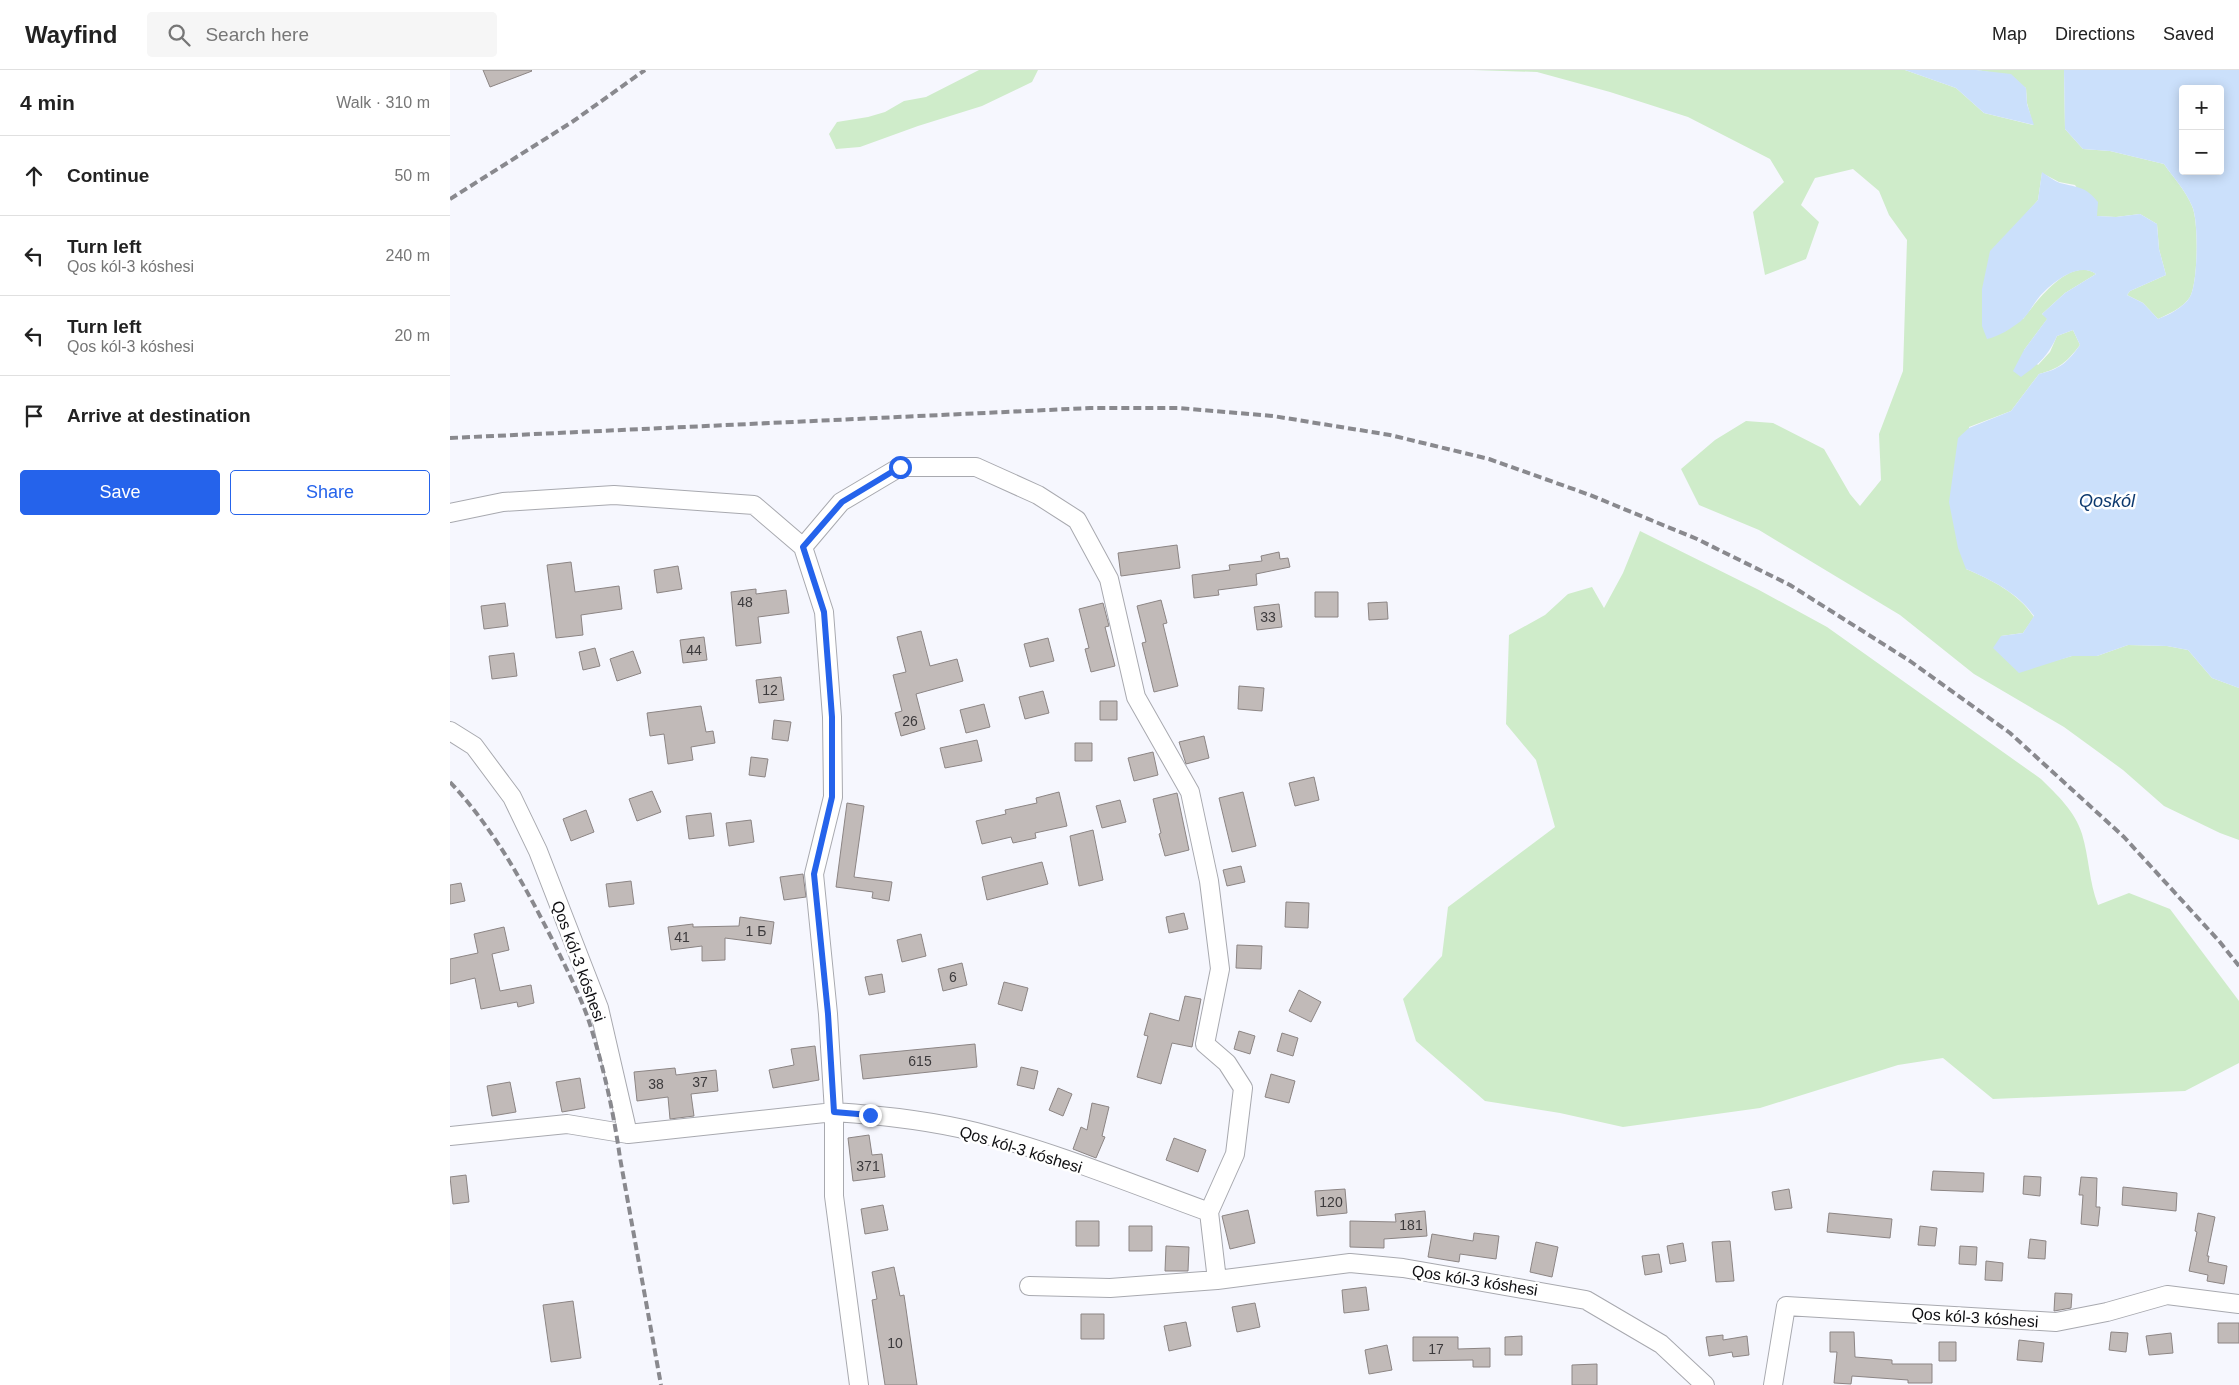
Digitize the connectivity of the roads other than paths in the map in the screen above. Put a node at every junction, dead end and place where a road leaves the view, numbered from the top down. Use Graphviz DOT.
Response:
graph roads {
  1 [pos="450,513"];
  2 [pos="803,547"];
  3 [pos="450,731"];
  4 [pos="834,1112"];
  5 [pos="628,1134"];
  6 [pos="450,1136"];
  7 [pos="1209,1212"];
  8 [pos="1217,1280"];
  9 [pos="1029,1286"];
  10 [pos="2239,1304"];
  11 [pos="859,1385"];
  12 [pos="1705,1385"];
  13 [pos="1773,1385"];
  1 -- 2 [label="street"];
  2 -- 4 [label="street"];
  2 -- 7 [label="street"];
  3 -- 5 [label="street, Qos kól-3 kóshesi"];
  4 -- 5 [label="street, Qos kól-3 kóshesi"];
  4 -- 7 [label="street, Qos kól-3 kóshesi"];
  4 -- 11 [label="street"];
  5 -- 6 [label="street"];
  7 -- 8 [label="street"];
  8 -- 9 [label="street, Qos kól-3 kóshesi"];
  8 -- 12 [label="street, Qos kól-3 kóshesi"];
  10 -- 13 [label="street, Qos kól-3 kóshesi"];
}
